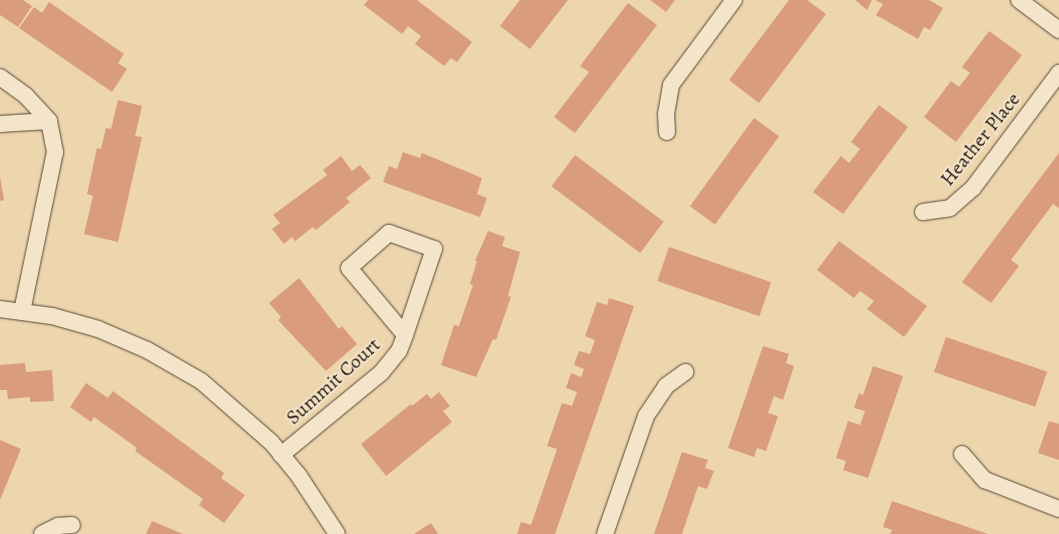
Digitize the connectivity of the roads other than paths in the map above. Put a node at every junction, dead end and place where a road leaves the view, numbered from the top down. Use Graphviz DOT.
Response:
graph roads {
  1 [pos="734,0"];
  2 [pos="1019,0"];
  3 [pos="1059,30"];
  4 [pos="1059,73"];
  5 [pos="0,77"];
  6 [pos="49,121"];
  7 [pos="0,124"];
  8 [pos="667,132"];
  9 [pos="923,212"];
  10 [pos="0,309"];
  11 [pos="22,311"];
  12 [pos="405,335"];
  13 [pos="685,372"];
  14 [pos="962,454"];
  15 [pos="281,455"];
  16 [pos="1059,509"];
  17 [pos="72,525"];
  18 [pos="42,534"];
  19 [pos="337,534"];
  20 [pos="606,534"];
  1 -- 8 [label="street"];
  2 -- 3 [label="street"];
  4 -- 9 [label="street, Heather Place"];
  5 -- 6 [label="street"];
  6 -- 7 [label="street"];
  6 -- 11 [label="street"];
  10 -- 11 [label="street"];
  11 -- 15 [label="street"];
  12 -- 12 [label="street, Summit Court"];
  12 -- 15 [label="street, Summit Court"];
  13 -- 20 [label="street"];
  14 -- 16 [label="street"];
  15 -- 19 [label="street"];
  17 -- 18 [label="street"];
}
